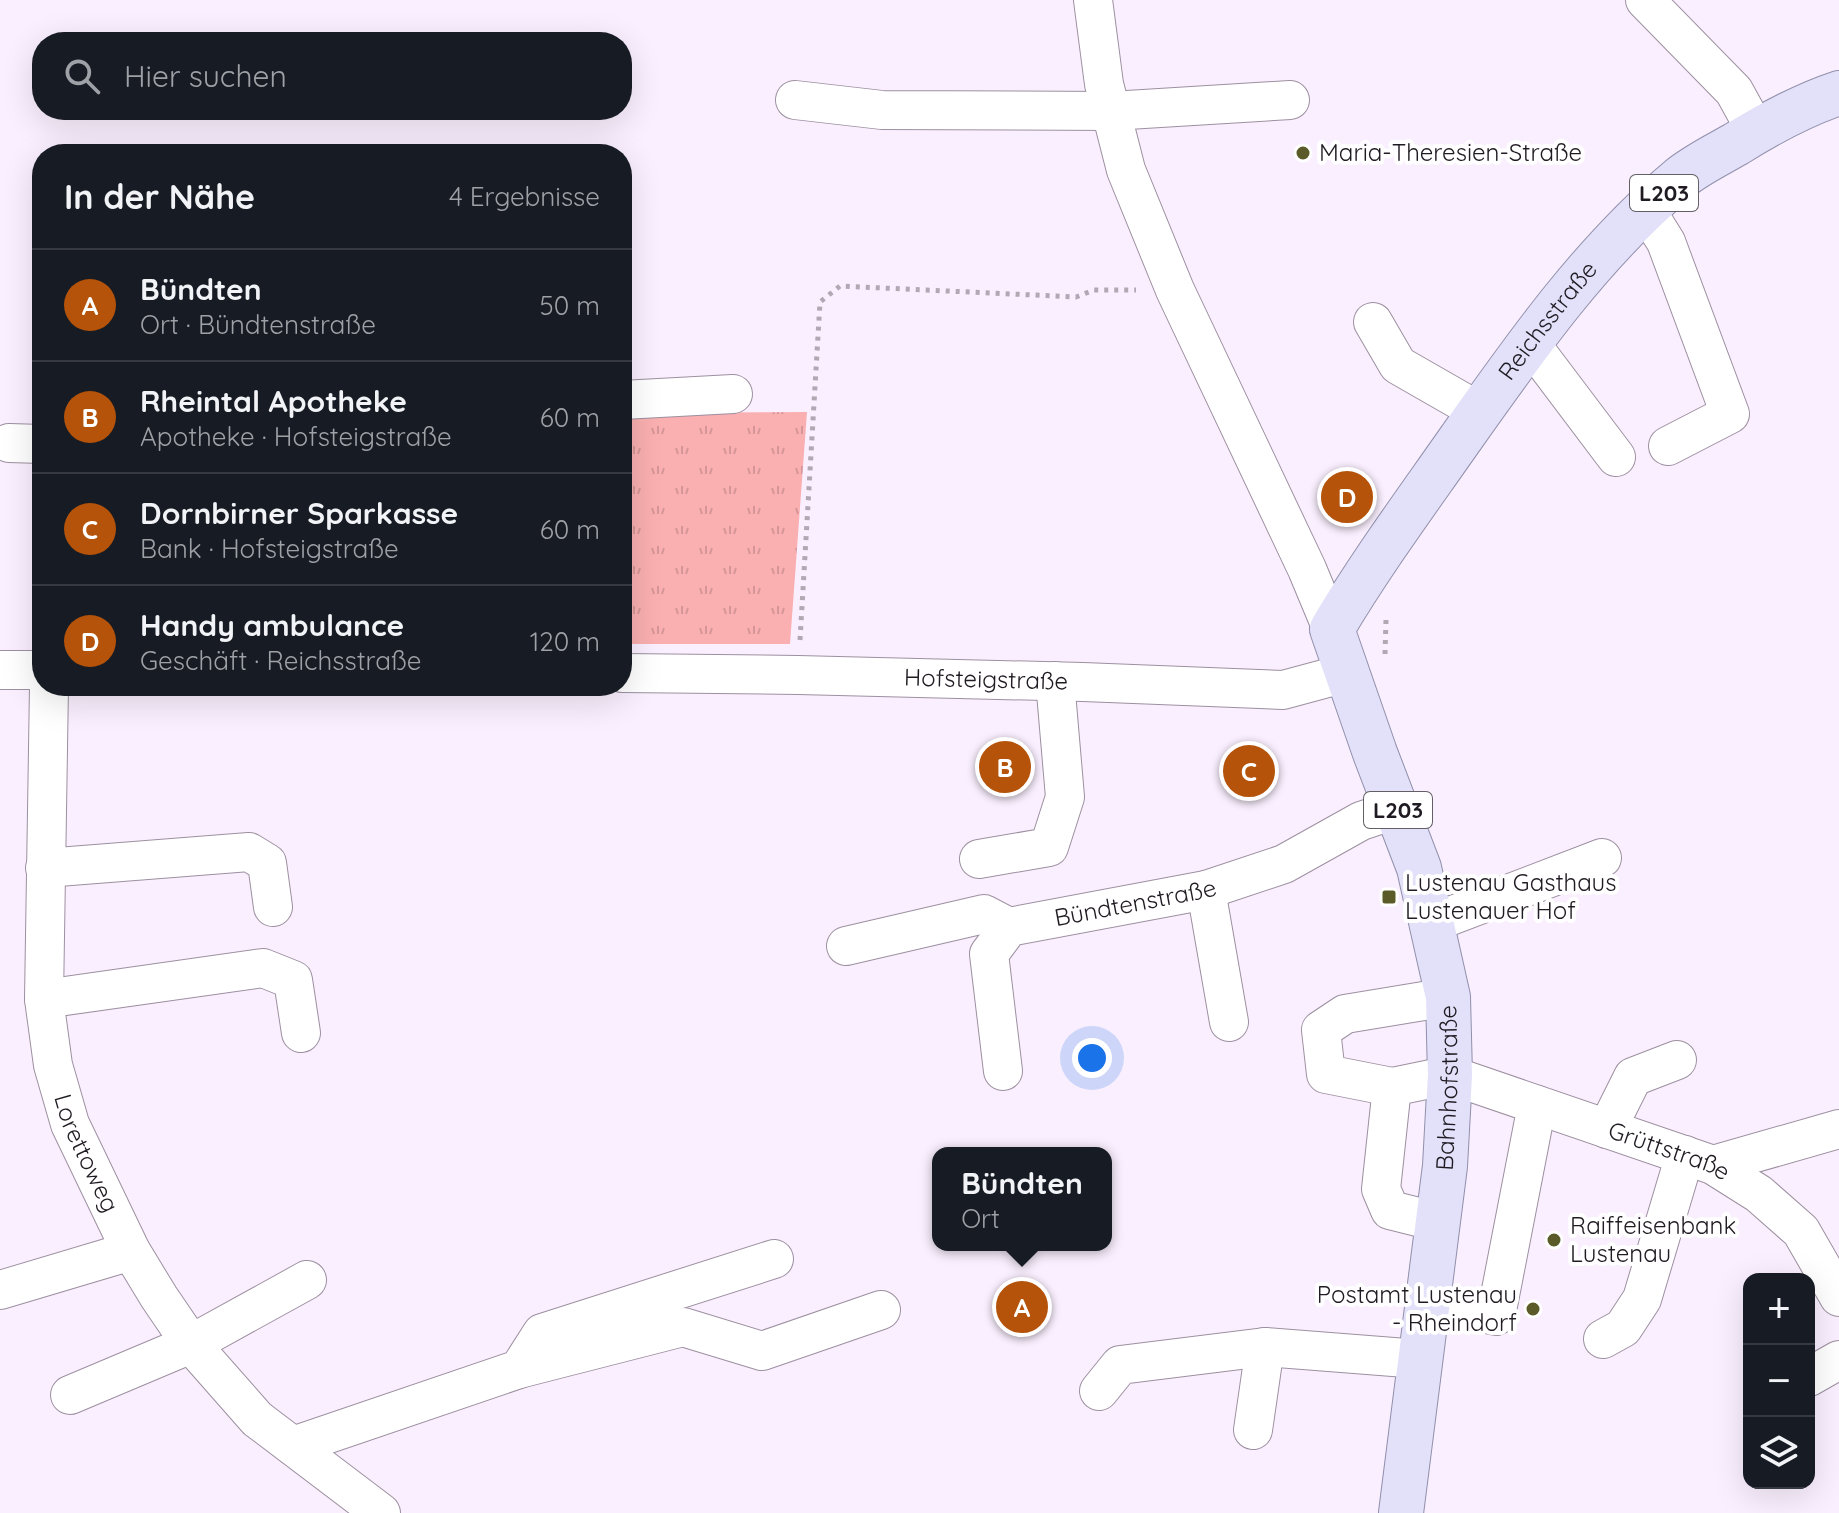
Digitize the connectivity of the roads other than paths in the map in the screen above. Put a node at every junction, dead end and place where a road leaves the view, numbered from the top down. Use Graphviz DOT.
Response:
graph roads {
  1 [pos="1093,0"];
  2 [pos="1645,0"];
  3 [pos="1839,93"];
  4 [pos="795,100"];
  5 [pos="1290,100"];
  6 [pos="1111,111"];
  7 [pos="1756,131"];
  8 [pos="1646,210"];
  9 [pos="1373,322"];
  10 [pos="1530,343"];
  11 [pos="733,394"];
  12 [pos="632,399"];
  13 [pos="1480,412"];
  14 [pos="1668,446"];
  15 [pos="1616,457"];
  16 [pos="1332,629"];
  17 [pos="0,670"];
  18 [pos="32,670"];
  19 [pos="632,673"];
  20 [pos="1346,673"];
  21 [pos="1055,681"];
  22 [pos="49,696"];
  23 [pos="1397,809"];
  24 [pos="1601,858"];
  25 [pos="979,859"];
  26 [pos="45,868"];
  27 [pos="1206,890"];
  28 [pos="273,907"];
  29 [pos="1432,923"];
  30 [pos="1009,927"];
  31 [pos="846,946"];
  32 [pos="1448,997"];
  33 [pos="44,999"];
  34 [pos="1229,1022"];
  35 [pos="301,1033"];
  36 [pos="1677,1060"];
  37 [pos="1003,1071"];
  38 [pos="1450,1075"];
  39 [pos="1392,1087"];
  40 [pos="1537,1105"];
  41 [pos="1607,1129"];
  42 [pos="1839,1129"];
  43 [pos="1699,1160"];
  44 [pos="1438,1222"];
  45 [pos="131,1251"];
  46 [pos="774,1259"];
  47 [pos="307,1280"];
  48 [pos="0,1290"];
  49 [pos="1839,1297"];
  50 [pos="1427,1302"];
  51 [pos="881,1310"];
  52 [pos="1603,1339"];
  53 [pos="191,1344"];
  54 [pos="1265,1347"];
  55 [pos="1419,1359"];
  56 [pos="1839,1360"];
  57 [pos="519,1369"];
  58 [pos="1815,1374"];
  59 [pos="1099,1391"];
  60 [pos="70,1395"];
  61 [pos="1253,1430"];
  62 [pos="293,1446"];
  63 [pos="1406,1510"];
  64 [pos="381,1513"];
  1 -- 6 [label="street"];
  2 -- 7 [label="street"];
  3 -- 7 [label="main road, Reichsstraße / L203"];
  4 -- 6 [label="street"];
  5 -- 6 [label="street"];
  6 -- 16 [label="street"];
  7 -- 8 [label="main road, Reichsstraße / L203"];
  8 -- 10 [label="main road, Reichsstraße / L203"];
  8 -- 14 [label="street"];
  9 -- 13 [label="street"];
  10 -- 13 [label="main road, Reichsstraße / L203"];
  10 -- 15 [label="street"];
  11 -- 12 [label="street"];
  13 -- 16 [label="main road, Reichsstraße / L203"];
  16 -- 20 [label="main road, Bahnhofstraße / L203"];
  17 -- 18 [label="street"];
  19 -- 21 [label="street, Hofsteigstraße"];
  20 -- 21 [label="street, Hofsteigstraße"];
  20 -- 23 [label="main road, Bahnhofstraße / L203"];
  21 -- 25 [label="street"];
  22 -- 26 [label="street, Lorettoweg"];
  23 -- 27 [label="street, Bündtenstraße"];
  23 -- 29 [label="main road, Bahnhofstraße / L203"];
  24 -- 29 [label="street"];
  26 -- 28 [label="street"];
  26 -- 33 [label="street, Lorettoweg"];
  27 -- 30 [label="street, Bündtenstraße"];
  27 -- 34 [label="street"];
  29 -- 32 [label="main road, Bahnhofstraße / L203"];
  30 -- 31 [label="street"];
  30 -- 37 [label="street"];
  32 -- 38 [label="main road, Bahnhofstraße / L203"];
  32 -- 39 [label="street"];
  33 -- 35 [label="street"];
  33 -- 45 [label="street, Lorettoweg"];
  36 -- 41 [label="street"];
  38 -- 39 [label="street"];
  38 -- 40 [label="street, Grüttstraße"];
  38 -- 44 [label="main road, Bahnhofstraße / L203"];
  39 -- 44 [label="street"];
  40 -- 41 [label="street, Grüttstraße"];
  40 -- 50 [label="street"];
  41 -- 43 [label="street, Grüttstraße"];
  42 -- 43 [label="street"];
  43 -- 49 [label="street, Grüttstraße"];
  43 -- 52 [label="street"];
  44 -- 50 [label="main road, Bahnhofstraße / L203"];
  45 -- 48 [label="street"];
  45 -- 53 [label="street, Lorettoweg"];
  46 -- 57 [label="street"];
  47 -- 53 [label="street"];
  50 -- 55 [label="main road, Bahnhofstraße / L203"];
  51 -- 57 [label="street"];
  53 -- 60 [label="street"];
  53 -- 62 [label="street, Lorettoweg"];
  54 -- 55 [label="street"];
  54 -- 59 [label="street"];
  54 -- 61 [label="street"];
  55 -- 63 [label="main road, Bahnhofstraße / L203"];
  56 -- 58 [label="street"];
  57 -- 62 [label="street"];
  62 -- 64 [label="street, Lorettoweg"];
}
